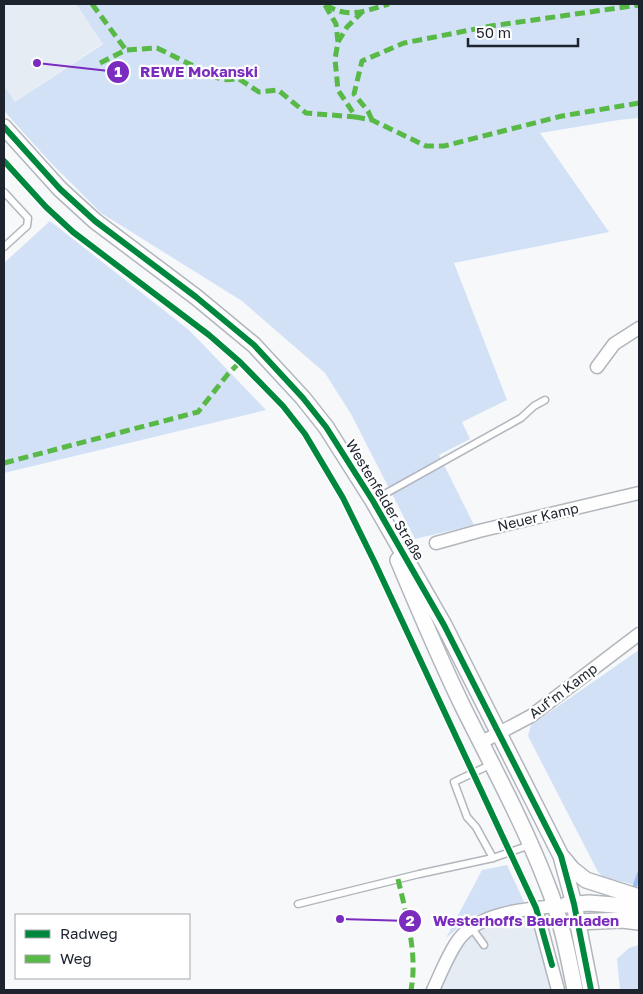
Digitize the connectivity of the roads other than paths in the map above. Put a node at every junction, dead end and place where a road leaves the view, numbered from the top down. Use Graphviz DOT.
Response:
graph roads {
  1 [pos="4,127"];
  2 [pos="4,192"];
  3 [pos="4,246"];
  4 [pos="639,328"];
  5 [pos="598,367"];
  6 [pos="545,400"];
  7 [pos="639,493"];
  8 [pos="373,501"];
  9 [pos="436,543"];
  10 [pos="639,634"];
  11 [pos="499,733"];
  12 [pos="482,742"];
  13 [pos="493,764"];
  14 [pos="530,845"];
  15 [pos="562,856"];
  16 [pos="493,858"];
  17 [pos="639,898"];
  18 [pos="298,904"];
  19 [pos="574,904"];
  20 [pos="555,906"];
  21 [pos="639,907"];
  22 [pos="536,908"];
  23 [pos="578,922"];
  24 [pos="639,922"];
  25 [pos="471,927"];
  26 [pos="484,945"];
  27 [pos="434,990"];
  28 [pos="558,990"];
  29 [pos="576,990"];
  30 [pos="591,990"];
  1 -- 8 [label="street, Westenfelder Straße"];
  2 -- 3 [label="lane"];
  4 -- 5 [label="street"];
  6 -- 8 [label="lane"];
  7 -- 9 [label="street, Neuer Kamp"];
  8 -- 11 [label="street, Westenfelder Straße"];
  8 -- 12 [label="street, Westenfelder Straße"];
  10 -- 11 [label="street, Auf'm Kamp"];
  11 -- 12 [label="street, Auf'm Kamp"];
  11 -- 15 [label="street, Westenfelder Straße"];
  12 -- 13 [label="street, Westenfelder Straße"];
  13 -- 14 [label="street, Westenfelder Straße"];
  13 -- 16 [label="lane"];
  14 -- 16 [label="lane"];
  14 -- 20 [label="street, Westenfelder Straße"];
  15 -- 17 [label="street"];
  15 -- 19 [label="street, Westenfelder Straße"];
  16 -- 18 [label="lane"];
  19 -- 20 [label="street"];
  19 -- 21 [label="street"];
  19 -- 23 [label="street, Westenfelder Straße"];
  20 -- 22 [label="street"];
  20 -- 23 [label="street"];
  20 -- 29 [label="street, Westenfelder Straße"];
  22 -- 25 [label="street"];
  22 -- 28 [label="street"];
  23 -- 24 [label="street"];
  23 -- 30 [label="street, Westenfelder Straße"];
  25 -- 26 [label="lane"];
  25 -- 27 [label="street"];
}
